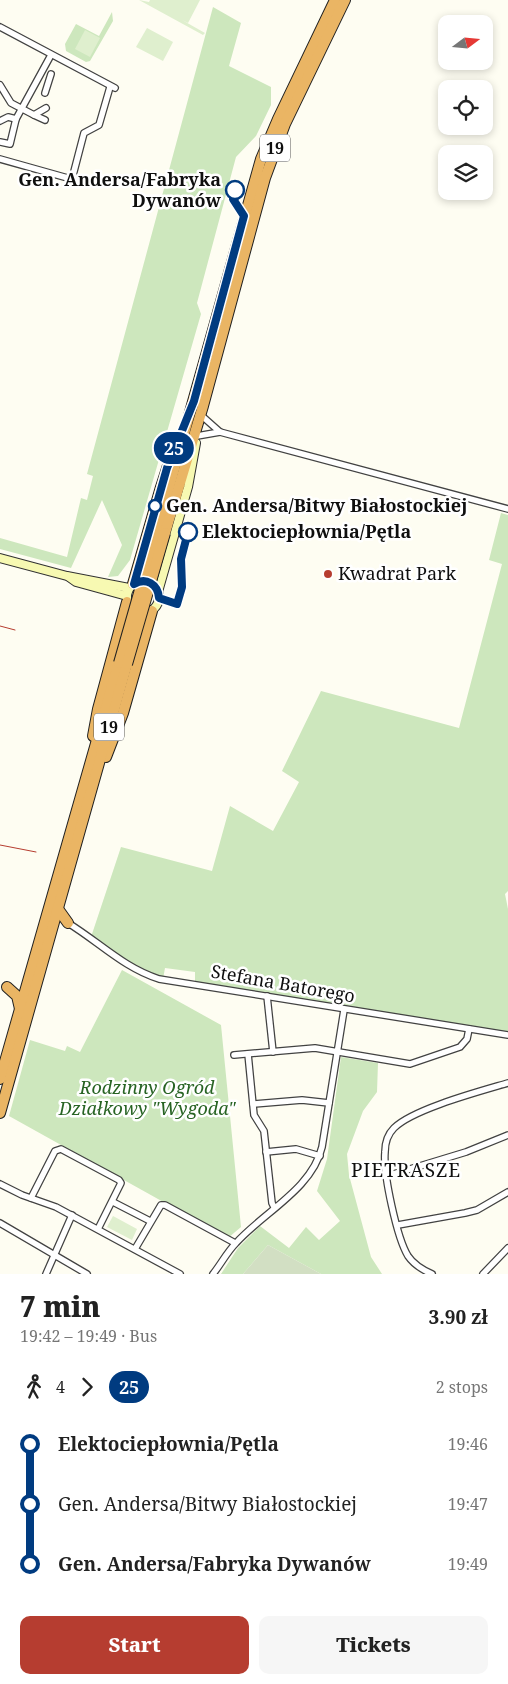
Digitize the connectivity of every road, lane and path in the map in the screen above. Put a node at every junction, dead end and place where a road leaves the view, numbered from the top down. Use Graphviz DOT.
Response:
graph roads {
  1 [pos="335,0"];
  2 [pos="345,0"];
  3 [pos="0,27"];
  4 [pos="51,55"];
  5 [pos="51,74"];
  6 [pos="38,79"];
  7 [pos="48,84"];
  8 [pos="0,85"];
  9 [pos="45,93"];
  10 [pos="46,108"];
  11 [pos="22,109"];
  12 [pos="34,115"];
  13 [pos="16,118"];
  14 [pos="45,120"];
  15 [pos="0,121"];
  16 [pos="0,142"];
  17 [pos="0,158"];
  18 [pos="72,179"];
  19 [pos="89,184"];
  20 [pos="200,408"];
  21 [pos="220,432"];
  22 [pos="197,436"];
  23 [pos="508,509"];
  24 [pos="0,558"];
  25 [pos="158,592"];
  26 [pos="129,593"];
  27 [pos="152,611"];
  28 [pos="88,788"];
  29 [pos="58,909"];
  30 [pos="68,924"];
  31 [pos="52,930"];
  32 [pos="28,980"];
  33 [pos="267,996"];
  34 [pos="20,1009"];
  35 [pos="344,1010"];
  36 [pos="469,1029"];
  37 [pos="508,1035"];
  38 [pos="273,1052"];
  39 [pos="337,1052"];
  40 [pos="248,1054"];
  41 [pos="234,1055"];
  42 [pos="0,1079"];
  43 [pos="508,1083"];
  44 [pos="329,1103"];
  45 [pos="253,1104"];
  46 [pos="0,1113"];
  47 [pos="508,1135"];
  48 [pos="266,1152"];
  49 [pos="320,1156"];
  50 [pos="387,1176"];
  51 [pos="0,1184"];
  52 [pos="508,1192"];
  53 [pos="31,1198"];
  54 [pos="113,1202"];
  55 [pos="274,1207"];
  56 [pos="72,1215"];
  57 [pos="150,1221"];
  58 [pos="0,1223"];
  59 [pos="398,1225"];
  60 [pos="98,1229"];
  61 [pos="235,1243"];
  62 [pos="508,1248"];
  63 [pos="135,1249"];
  64 [pos="52,1254"];
  65 [pos="46,1274"];
  66 [pos="88,1274"];
  67 [pos="180,1274"];
  68 [pos="213,1274"];
  69 [pos="432,1274"];
  70 [pos="483,1274"];
  1 -- 20 [label="highway, 19"];
  2 -- 20 [label="highway, 19"];
  3 -- 4 [label="street"];
  4 -- 6 [label="street"];
  4 -- 18 [label="street"];
  5 -- 7 [label="street"];
  6 -- 7 [label="street"];
  6 -- 11 [label="street"];
  7 -- 9 [label="street"];
  8 -- 11 [label="street"];
  10 -- 12 [label="street"];
  11 -- 12 [label="street"];
  11 -- 13 [label="street"];
  12 -- 14 [label="street"];
  13 -- 15 [label="street"];
  13 -- 16 [label="street"];
  17 -- 18 [label="street"];
  18 -- 19 [label="street"];
  20 -- 21 [label="street"];
  20 -- 22 [label="highway"];
  20 -- 26 [label="highway"];
  20 -- 28 [label="highway, 19, bridge"];
  21 -- 22 [label="street"];
  21 -- 23 [label="street"];
  22 -- 25 [label="street"];
  24 -- 26 [label="street"];
  25 -- 26 [label="street"];
  25 -- 27 [label="street"];
  26 -- 27 [label="street"];
  26 -- 28 [label="highway"];
  27 -- 28 [label="highway"];
  28 -- 29 [label="highway, 19"];
  28 -- 32 [label="highway, 19"];
  29 -- 30 [label="highway"];
  29 -- 31 [label="highway, 19"];
  30 -- 31 [label="highway"];
  30 -- 33 [label="street, Stefana Batorego"];
  31 -- 46 [label="highway, 19"];
  32 -- 34 [label="highway, 19"];
  32 -- 34 [label="highway"];
  33 -- 35 [label="street, Stefana Batorego"];
  33 -- 38 [label="street"];
  34 -- 42 [label="highway, 19"];
  35 -- 36 [label="street, Stefana Batorego"];
  35 -- 39 [label="street"];
  36 -- 37 [label="street, Stefana Batorego"];
  36 -- 39 [label="street"];
  38 -- 39 [label="street"];
  38 -- 40 [label="street"];
  39 -- 44 [label="street"];
  40 -- 41 [label="street"];
  40 -- 45 [label="street"];
  43 -- 50 [label="street"];
  44 -- 45 [label="street"];
  44 -- 49 [label="street"];
  45 -- 48 [label="street"];
  47 -- 50 [label="street"];
  48 -- 49 [label="street"];
  48 -- 55 [label="street"];
  49 -- 55 [label="street"];
  50 -- 59 [label="street"];
  51 -- 53 [label="street"];
  52 -- 59 [label="street"];
  53 -- 54 [label="street"];
  53 -- 56 [label="street"];
  54 -- 57 [label="street"];
  54 -- 60 [label="street"];
  55 -- 61 [label="street"];
  56 -- 60 [label="street"];
  56 -- 64 [label="street"];
  57 -- 61 [label="street"];
  57 -- 63 [label="street"];
  58 -- 64 [label="street"];
  59 -- 69 [label="street"];
  60 -- 63 [label="street"];
  61 -- 68 [label="street"];
  62 -- 70 [label="street"];
  63 -- 67 [label="street"];
  64 -- 65 [label="street"];
  64 -- 66 [label="street"];
}
